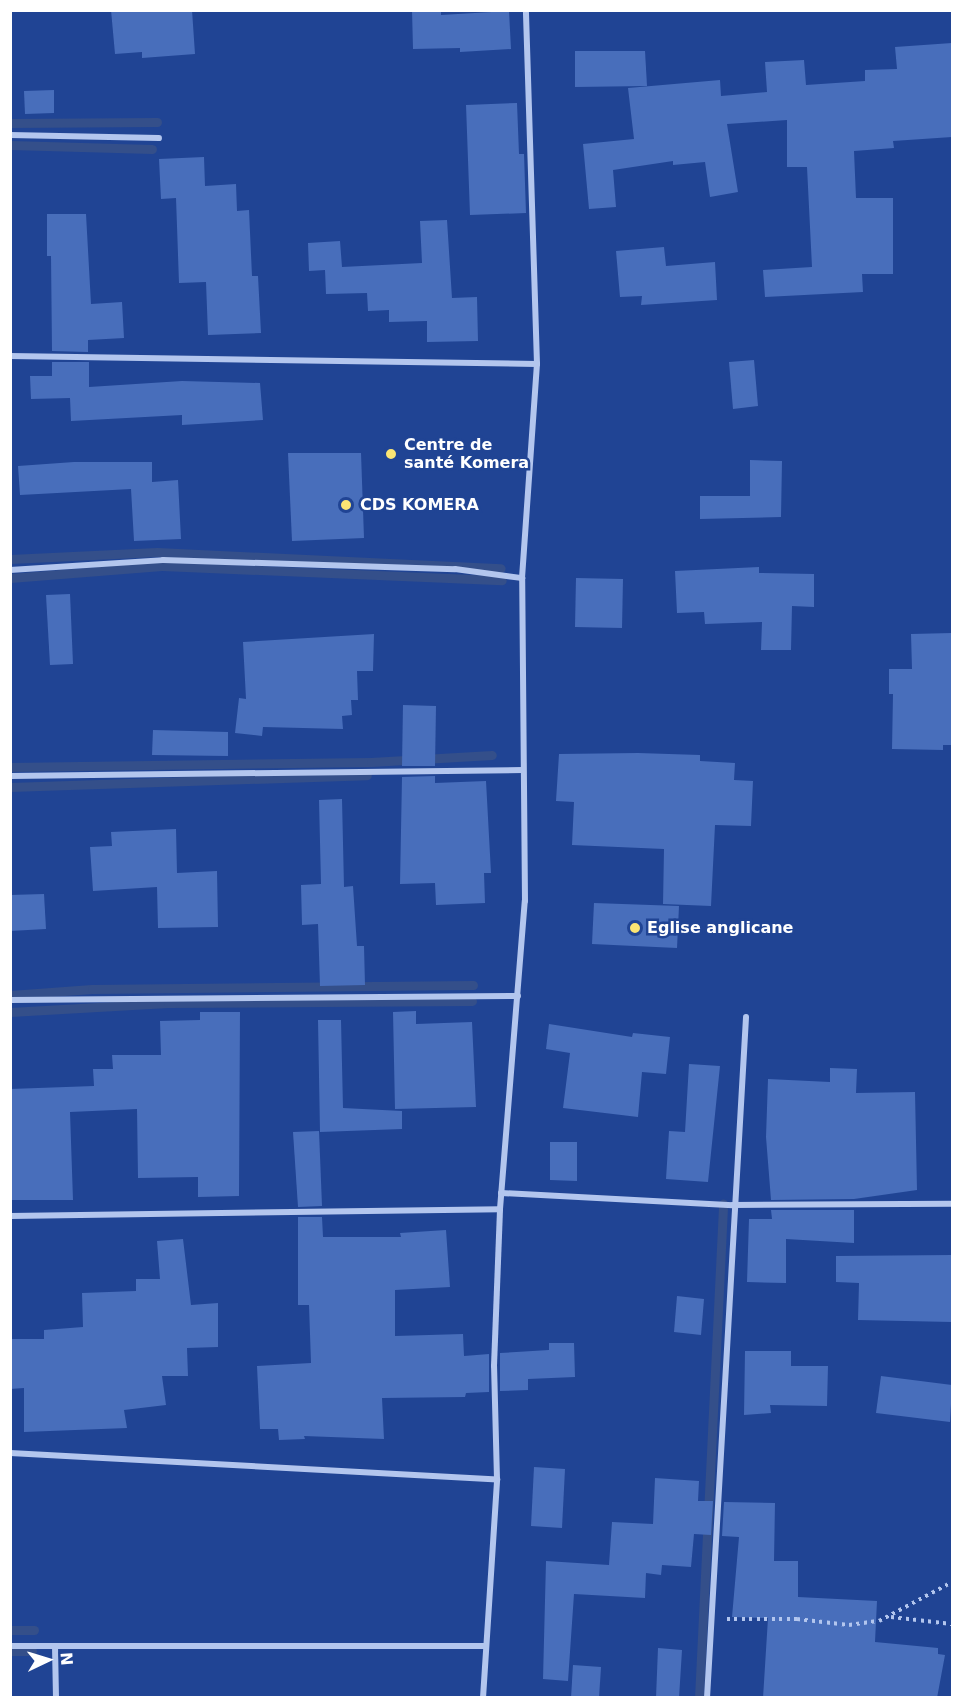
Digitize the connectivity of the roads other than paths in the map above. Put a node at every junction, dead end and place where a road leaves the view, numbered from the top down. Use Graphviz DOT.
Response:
graph roads {
  1 [pos="526,10"];
  2 [pos="10,135"];
  3 [pos="159,138"];
  4 [pos="10,356"];
  5 [pos="537,364"];
  6 [pos="10,570"];
  7 [pos="522,578"];
  8 [pos="522,770"];
  9 [pos="10,776"];
  10 [pos="519,996"];
  11 [pos="10,1000"];
  12 [pos="746,1017"];
  13 [pos="501,1193"];
  14 [pos="952,1204"];
  15 [pos="733,1205"];
  16 [pos="500,1209"];
  17 [pos="10,1216"];
  18 [pos="10,1454"];
  19 [pos="497,1479"];
  20 [pos="10,1646"];
  21 [pos="55,1646"];
  22 [pos="486,1646"];
  23 [pos="56,1698"];
  24 [pos="483,1698"];
  25 [pos="707,1698"];
  1 -- 5 [label="street"];
  2 -- 3 [label="street"];
  4 -- 5 [label="street"];
  5 -- 7 [label="street"];
  6 -- 7 [label="street"];
  7 -- 8 [label="street"];
  8 -- 9 [label="street"];
  8 -- 10 [label="street"];
  10 -- 11 [label="street"];
  10 -- 13 [label="street"];
  12 -- 15 [label="street"];
  13 -- 15 [label="street"];
  13 -- 16 [label="street"];
  14 -- 15 [label="street"];
  15 -- 25 [label="street"];
  16 -- 17 [label="street"];
  16 -- 19 [label="street"];
  18 -- 19 [label="street"];
  19 -- 22 [label="street"];
  20 -- 21 [label="street"];
  21 -- 22 [label="street"];
  21 -- 23 [label="street"];
  22 -- 24 [label="street"];
}
